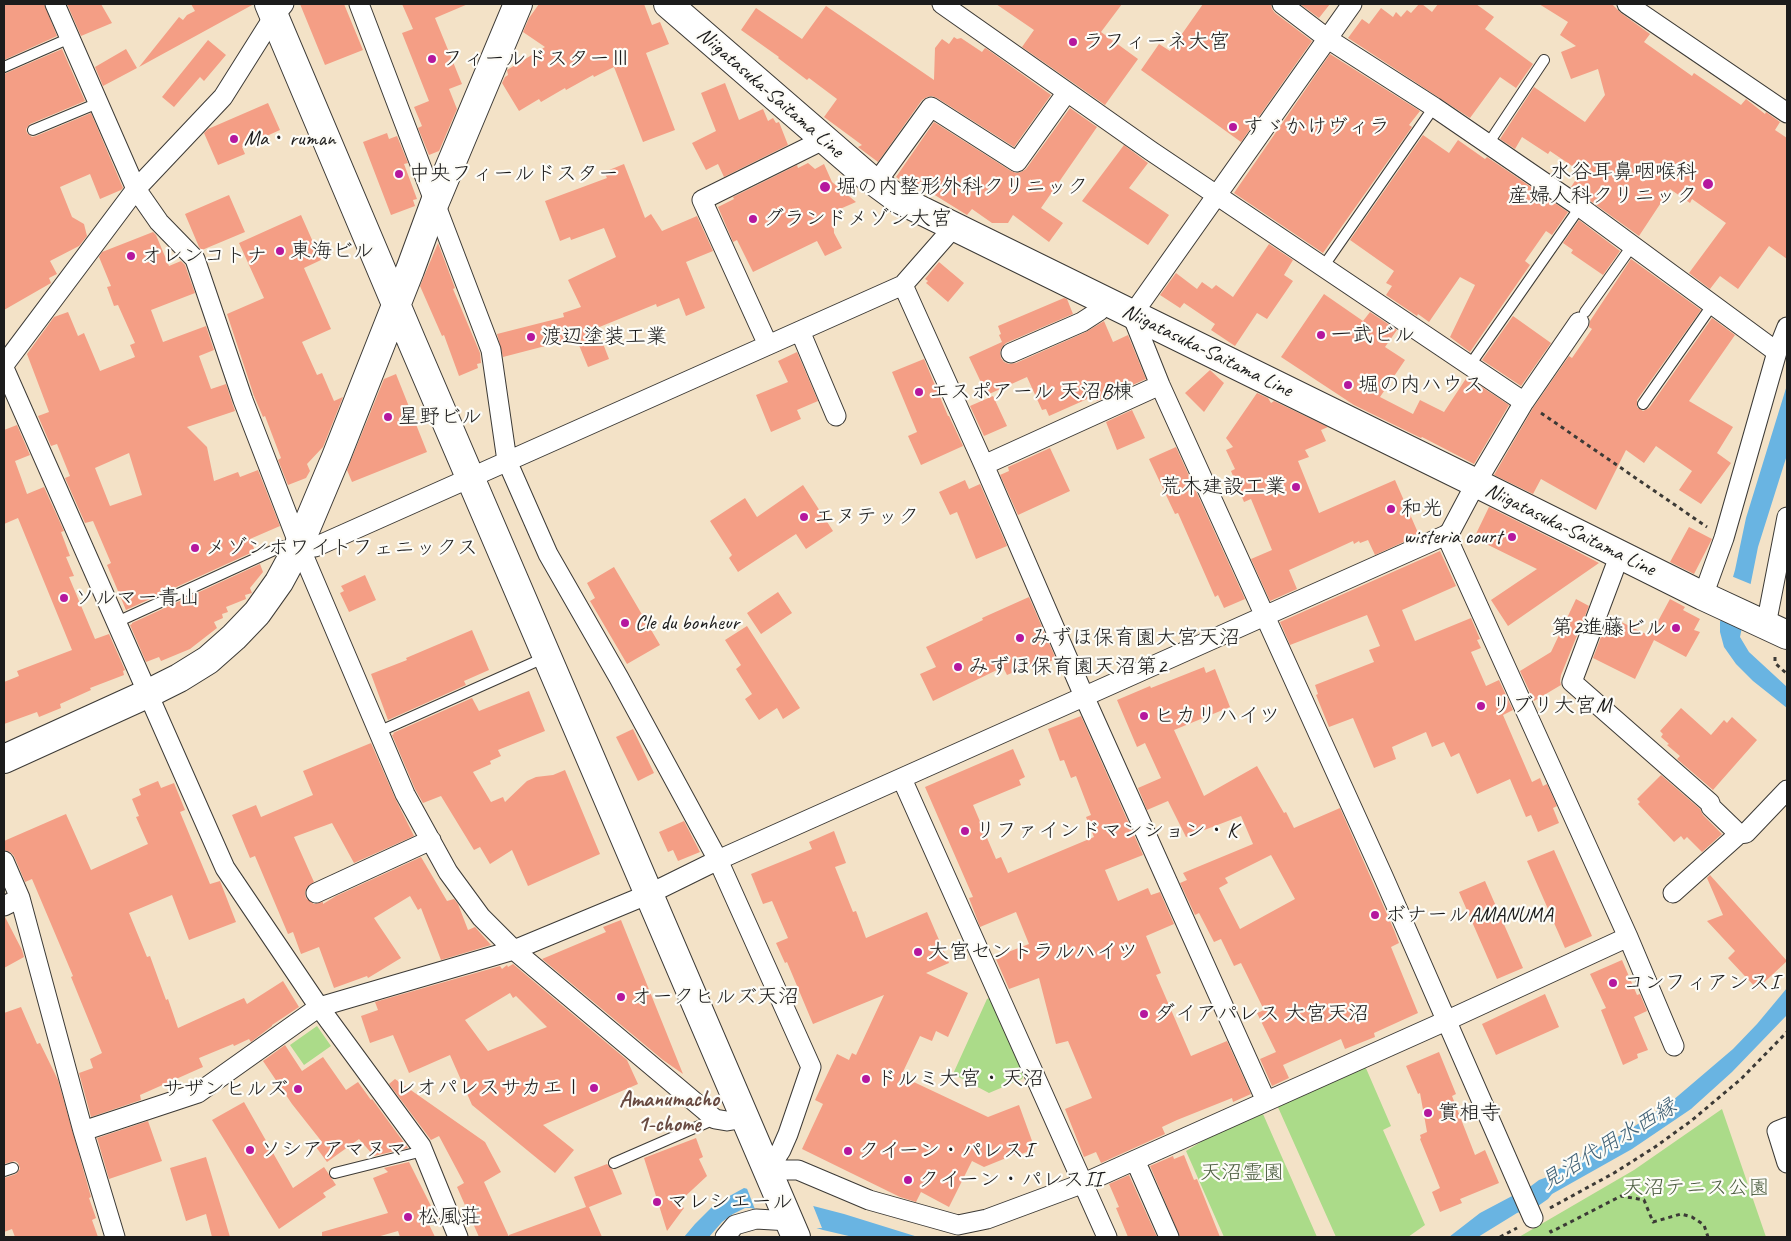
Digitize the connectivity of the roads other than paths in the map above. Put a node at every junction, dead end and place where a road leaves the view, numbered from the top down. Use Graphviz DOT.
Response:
graph roads {
  1 [pos="55,4"];
  2 [pos="359,4"];
  3 [pos="518,4"];
  4 [pos="668,4"];
  5 [pos="942,4"];
  6 [pos="1282,4"];
  7 [pos="1352,4"];
  8 [pos="1627,4"];
  9 [pos="276,8"];
  10 [pos="70,38"];
  11 [pos="1328,38"];
  12 [pos="1544,60"];
  13 [pos="4,67"];
  14 [pos="1066,92"];
  15 [pos="98,103"];
  16 [pos="1434,107"];
  17 [pos="1787,113"];
  18 [pos="33,130"];
  19 [pos="823,140"];
  20 [pos="1488,144"];
  21 [pos="876,184"];
  22 [pos="136,189"];
  23 [pos="1216,194"];
  24 [pos="435,202"];
  25 [pos="1580,207"];
  26 [pos="953,228"];
  27 [pos="1632,246"];
  28 [pos="1323,266"];
  29 [pos="904,285"];
  30 [pos="396,302"];
  31 [pos="1106,302"];
  32 [pos="1712,304"];
  33 [pos="1132,315"];
  34 [pos="1582,317"];
  35 [pos="1787,327"];
  36 [pos="800,331"];
  37 [pos="768,345"];
  38 [pos="1011,352"];
  39 [pos="1777,352"];
  40 [pos="1470,365"];
  41 [pos="4,367"];
  42 [pos="1160,385"];
  43 [pos="1524,402"];
  44 [pos="1643,404"];
  45 [pos="836,416"];
  46 [pos="507,461"];
  47 [pos="984,465"];
  48 [pos="471,478"];
  49 [pos="1476,482"];
  50 [pos="1787,516"];
  51 [pos="1446,535"];
  52 [pos="291,545"];
  53 [pos="1620,554"];
  54 [pos="1708,598"];
  55 [pos="1265,615"];
  56 [pos="116,622"];
  57 [pos="1770,634"];
  58 [pos="548,656"];
  59 [pos="149,693"];
  60 [pos="1084,696"];
  61 [pos="378,732"];
  62 [pos="4,759"];
  63 [pos="902,779"];
  64 [pos="1787,790"];
  65 [pos="1739,834"];
  66 [pos="431,840"];
  67 [pos="718,860"];
  68 [pos="4,861"];
  69 [pos="316,893"];
  70 [pos="1673,893"];
  71 [pos="649,894"];
  72 [pos="12,902"];
  73 [pos="1628,937"];
  74 [pos="514,950"];
  75 [pos="319,1007"];
  76 [pos="1448,1020"];
  77 [pos="1674,1046"];
  78 [pos="1266,1101"];
  79 [pos="745,1118"];
  80 [pos="715,1119"];
  81 [pos="1787,1127"];
  82 [pos="83,1131"];
  83 [pos="423,1151"];
  84 [pos="1135,1160"];
  85 [pos="614,1163"];
  86 [pos="1787,1163"];
  87 [pos="335,1173"];
  88 [pos="770,1175"];
  89 [pos="1084,1183"];
  90 [pos="1536,1216"];
  91 [pos="793,1228"];
  92 [pos="115,1237"];
  93 [pos="458,1237"];
  94 [pos="725,1237"];
  95 [pos="1107,1237"];
  96 [pos="1169,1237"];
  1 -- 10 [label="street"];
  2 -- 24 [label="street"];
  3 -- 24 [label="street"];
  4 -- 19 [label="street, Niigatasuka-Saitama Line"];
  5 -- 14 [label="street"];
  6 -- 11 [label="street"];
  7 -- 11 [label="street"];
  8 -- 17 [label="street"];
  9 -- 22 [label="street"];
  9 -- 30 [label="street"];
  10 -- 13 [label="lane"];
  10 -- 15 [label="street"];
  11 -- 16 [label="street"];
  11 -- 23 [label="street"];
  12 -- 20 [label="lane"];
  14 -- 21 [label="street"];
  14 -- 23 [label="street"];
  15 -- 18 [label="lane"];
  15 -- 22 [label="street"];
  16 -- 20 [label="street"];
  16 -- 28 [label="lane"];
  19 -- 21 [label="street, Niigatasuka-Saitama Line"];
  19 -- 37 [label="street"];
  20 -- 25 [label="street"];
  21 -- 26 [label="street, Niigatasuka-Saitama Line"];
  22 -- 41 [label="street"];
  22 -- 52 [label="street"];
  23 -- 28 [label="street"];
  23 -- 33 [label="street"];
  24 -- 30 [label="street"];
  24 -- 46 [label="street"];
  25 -- 27 [label="street"];
  25 -- 40 [label="lane"];
  26 -- 29 [label="street"];
  26 -- 31 [label="street, Niigatasuka-Saitama Line"];
  27 -- 32 [label="street"];
  27 -- 34 [label="lane"];
  28 -- 40 [label="street"];
  29 -- 36 [label="street"];
  29 -- 47 [label="street"];
  30 -- 48 [label="street"];
  30 -- 52 [label="street"];
  31 -- 33 [label="street, Niigatasuka-Saitama Line"];
  31 -- 38 [label="street"];
  32 -- 39 [label="street"];
  32 -- 44 [label="lane"];
  33 -- 42 [label="street"];
  33 -- 49 [label="street, Niigatasuka-Saitama Line"];
  34 -- 43 [label="street"];
  35 -- 39 [label="street"];
  36 -- 37 [label="street"];
  36 -- 45 [label="street"];
  37 -- 46 [label="street"];
  39 -- 54 [label="street"];
  40 -- 43 [label="street"];
  41 -- 56 [label="street"];
  42 -- 47 [label="street"];
  42 -- 55 [label="street"];
  43 -- 49 [label="street"];
  46 -- 48 [label="street"];
  46 -- 67 [label="street"];
  47 -- 60 [label="street"];
  48 -- 52 [label="street"];
  48 -- 58 [label="street"];
  49 -- 51 [label="street"];
  49 -- 53 [label="street, Niigatasuka-Saitama Line"];
  50 -- 57 [label="street"];
  51 -- 55 [label="street"];
  51 -- 73 [label="street"];
  52 -- 56 [label="lane"];
  52 -- 59 [label="street"];
  52 -- 61 [label="street"];
  53 -- 54 [label="street, Niigatasuka-Saitama Line"];
  53 -- 65 [label="street"];
  54 -- 57 [label="street, Niigatasuka-Saitama Line"];
  55 -- 60 [label="street"];
  55 -- 76 [label="street"];
  56 -- 59 [label="street"];
  58 -- 61 [label="lane"];
  58 -- 71 [label="street"];
  59 -- 62 [label="street"];
  59 -- 75 [label="street"];
  60 -- 63 [label="street"];
  60 -- 78 [label="street"];
  61 -- 66 [label="street"];
  63 -- 67 [label="street"];
  63 -- 89 [label="street"];
  64 -- 65 [label="street"];
  65 -- 70 [label="street"];
  66 -- 69 [label="street"];
  66 -- 74 [label="street"];
  67 -- 71 [label="street"];
  67 -- 88 [label="street"];
  68 -- 72 [label="street"];
  71 -- 74 [label="street"];
  71 -- 79 [label="street"];
  72 -- 82 [label="street"];
  73 -- 76 [label="street"];
  73 -- 77 [label="street"];
  74 -- 75 [label="street"];
  74 -- 80 [label="street"];
  75 -- 82 [label="street"];
  75 -- 83 [label="street"];
  76 -- 78 [label="street"];
  76 -- 90 [label="street"];
  78 -- 84 [label="street"];
  79 -- 80 [label="street"];
  79 -- 88 [label="street"];
  80 -- 85 [label="lane"];
  81 -- 86 [label="street"];
  82 -- 92 [label="street"];
  83 -- 87 [label="lane"];
  83 -- 93 [label="street"];
  84 -- 89 [label="street"];
  84 -- 96 [label="street"];
  88 -- 89 [label="street"];
  88 -- 91 [label="street"];
  89 -- 95 [label="street"];
  91 -- 94 [label="street"];
}
